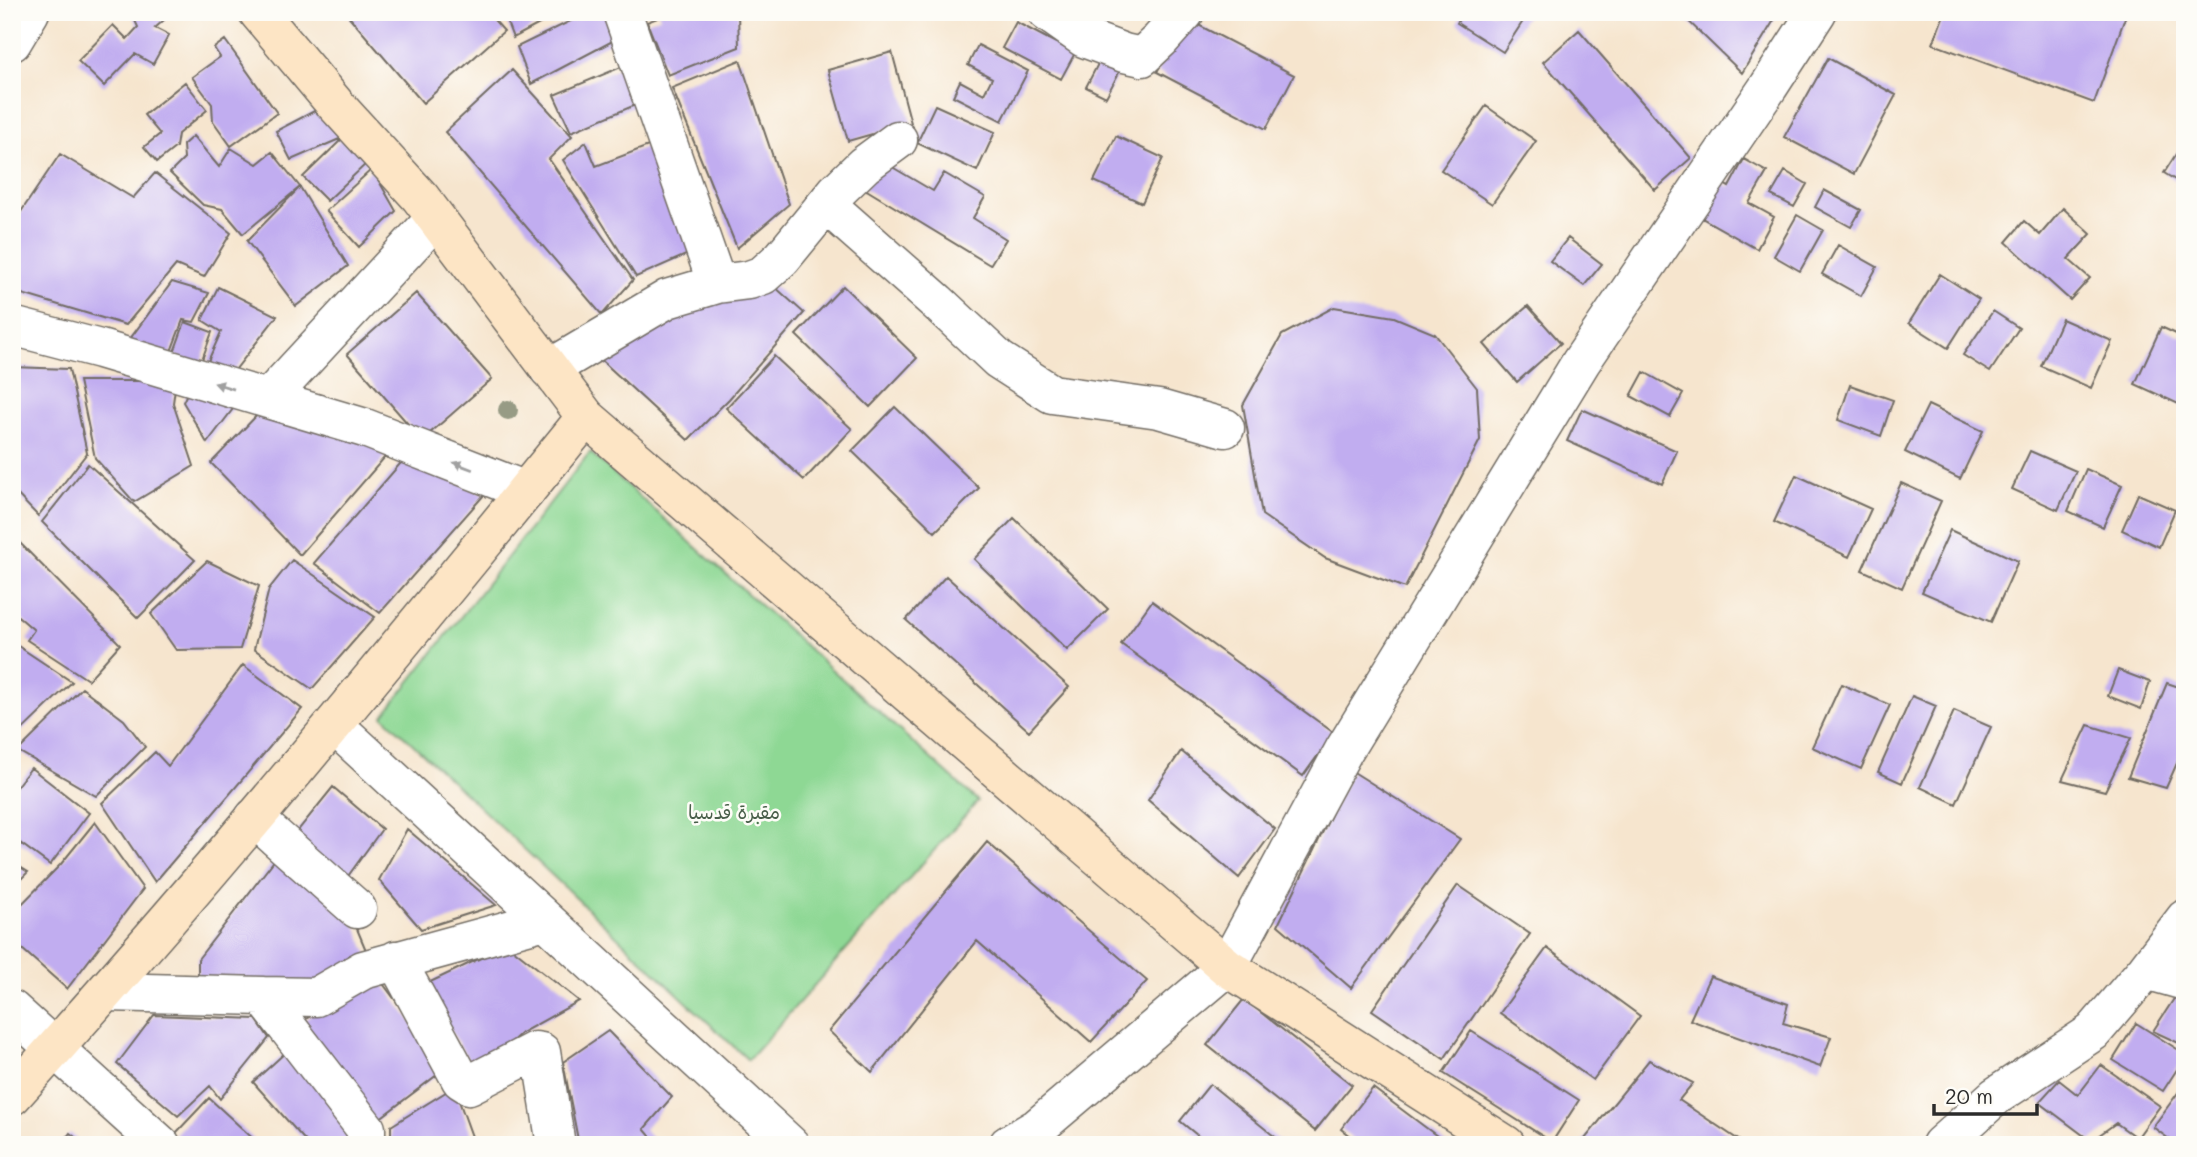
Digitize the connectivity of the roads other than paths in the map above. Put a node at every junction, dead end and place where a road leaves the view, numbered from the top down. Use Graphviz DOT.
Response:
graph roads {
  1 [pos="30,12"];
  2 [pos="258,12"];
  3 [pos="622,12"];
  4 [pos="1048,12"];
  5 [pos="1185,12"];
  6 [pos="1817,12"];
  7 [pos="12,42"];
  8 [pos="898,141"];
  9 [pos="827,205"];
  10 [pos="435,219"];
  11 [pos="717,284"];
  12 [pos="12,326"];
  13 [pos="549,369"];
  14 [pos="268,399"];
  15 [pos="586,418"];
  16 [pos="1225,428"];
  17 [pos="526,491"];
  18 [pos="334,725"];
  19 [pos="254,818"];
  20 [pos="357,909"];
  21 [pos="2185,919"];
  22 [pos="545,920"];
  23 [pos="396,960"];
  24 [pos="1227,967"];
  25 [pos="2146,970"];
  26 [pos="2185,981"];
  27 [pos="107,992"];
  28 [pos="263,996"];
  29 [pos="12,1010"];
  30 [pos="55,1048"];
  31 [pos="12,1096"];
  32 [pos="1034,1139"];
  33 [pos="1504,1144"];
  34 [pos="161,1145"];
  35 [pos="366,1145"];
  36 [pos="556,1145"];
  37 [pos="790,1145"];
  38 [pos="1941,1145"];
  1 -- 7 [label="street"];
  2 -- 10 [label="main road"];
  3 -- 11 [label="street"];
  4 -- 5 [label="street"];
  6 -- 24 [label="street"];
  8 -- 9 [label="street"];
  9 -- 11 [label="street"];
  9 -- 16 [label="street"];
  10 -- 13 [label="main road"];
  10 -- 14 [label="street"];
  11 -- 13 [label="street"];
  14 -- 12 [label="street, one-way"];
  13 -- 15 [label="main road"];
  17 -- 14 [label="street, one-way"];
  15 -- 17 [label="main road"];
  15 -- 24 [label="main road"];
  17 -- 18 [label="main road"];
  18 -- 19 [label="main road"];
  18 -- 22 [label="street"];
  19 -- 20 [label="street"];
  19 -- 27 [label="main road"];
  21 -- 25 [label="street"];
  22 -- 23 [label="street"];
  22 -- 37 [label="street"];
  23 -- 28 [label="street"];
  23 -- 36 [label="street"];
  24 -- 32 [label="street"];
  24 -- 33 [label="main road"];
  25 -- 26 [label="street"];
  25 -- 38 [label="street"];
  27 -- 28 [label="street"];
  27 -- 30 [label="main road"];
  28 -- 35 [label="street"];
  29 -- 30 [label="street"];
  30 -- 31 [label="main road"];
  30 -- 34 [label="street"];
}
